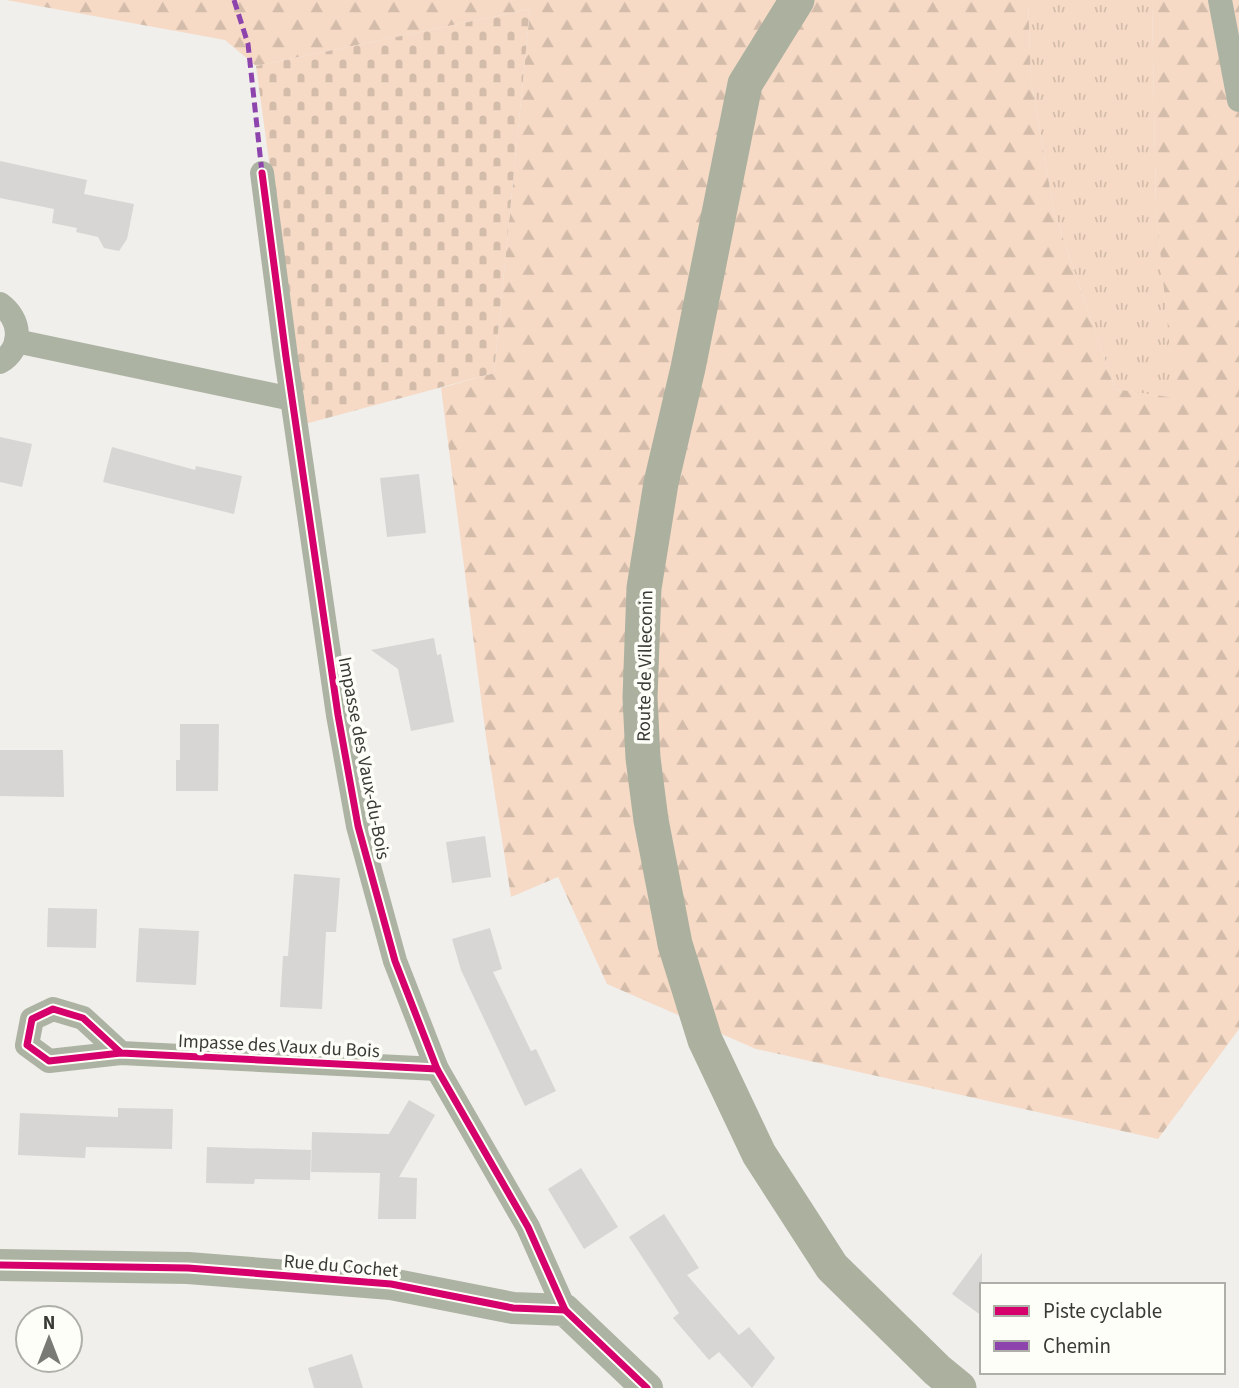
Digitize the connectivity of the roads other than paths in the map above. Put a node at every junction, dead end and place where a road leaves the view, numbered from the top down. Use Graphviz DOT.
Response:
graph roads {
  1 [pos="797,0"];
  2 [pos="1220,0"];
  3 [pos="1239,100"];
  4 [pos="262,173"];
  5 [pos="0,304"];
  6 [pos="16,341"];
  7 [pos="0,362"];
  8 [pos="292,398"];
  9 [pos="121,1053"];
  10 [pos="437,1069"];
  11 [pos="0,1265"];
  12 [pos="565,1310"];
  13 [pos="647,1388"];
  14 [pos="959,1388"];
  1 -- 14 [label="main road, Route de Villeconin"];
  2 -- 3 [label="street"];
  4 -- 8 [label="street, Impasse des Vaux-du-Bois"];
  5 -- 6 [label="street"];
  6 -- 7 [label="street"];
  6 -- 8 [label="street"];
  8 -- 10 [label="street, Impasse des Vaux-du-Bois"];
  9 -- 10 [label="street, Impasse des Vaux du Bois"];
  10 -- 12 [label="street, Impasse des Vaux-du-Bois"];
  11 -- 12 [label="street, Rue du Cochet"];
  12 -- 13 [label="street"];
}
